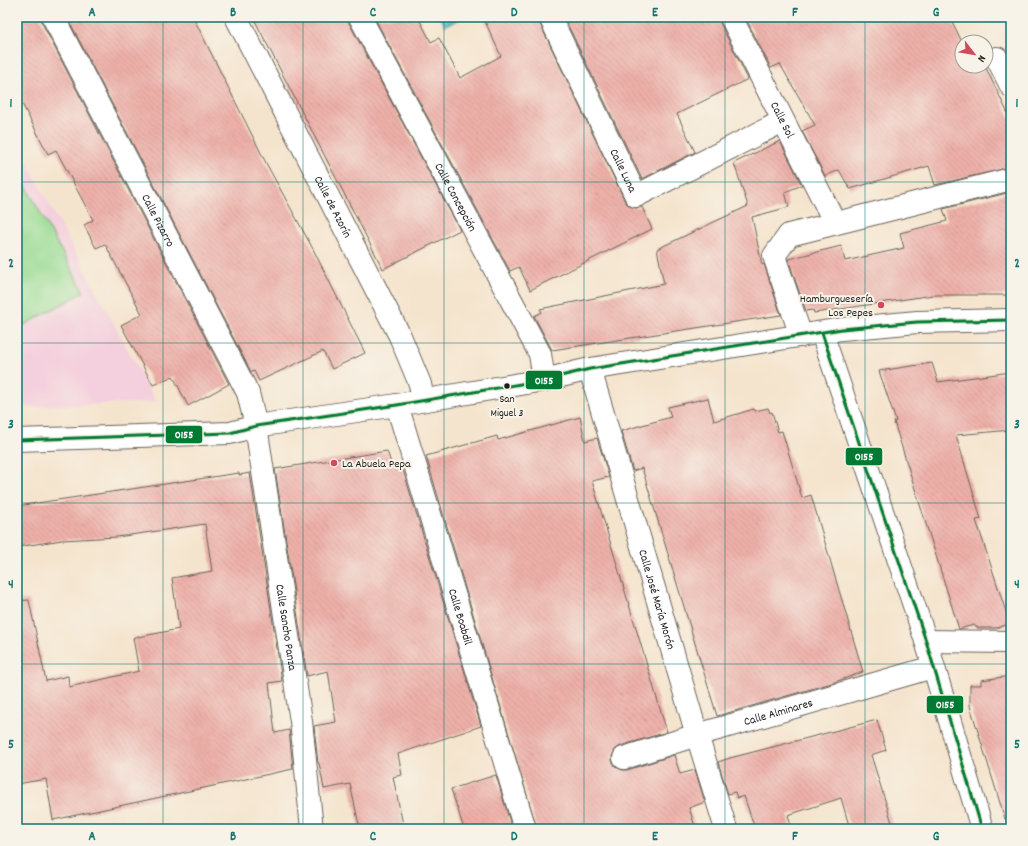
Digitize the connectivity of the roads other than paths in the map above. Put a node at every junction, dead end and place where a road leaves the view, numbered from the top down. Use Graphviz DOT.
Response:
graph roads {
  1 [pos="52,17"];
  2 [pos="236,17"];
  3 [pos="360,17"];
  4 [pos="550,17"];
  5 [pos="731,17"];
  6 [pos="997,58"];
  7 [pos="1011,86"];
  8 [pos="782,121"];
  9 [pos="1011,179"];
  10 [pos="834,223"];
  11 [pos="1011,320"];
  12 [pos="811,334"];
  13 [pos="590,369"];
  14 [pos="544,380"];
  15 [pos="423,400"];
  16 [pos="397,405"];
  17 [pos="256,426"];
  18 [pos="17,440"];
  19 [pos="926,642"];
  20 [pos="1011,642"];
  21 [pos="933,667"];
  22 [pos="697,735"];
  23 [pos="624,758"];
  24 [pos="312,829"];
  25 [pos="525,829"];
  26 [pos="726,829"];
  27 [pos="982,829"];
  28 [pos="985,829"];
  1 -- 17 [label="street, Calle Pizarro"];
  2 -- 15 [label="street, Calle de Azorín"];
  3 -- 14 [label="street, Calle Concepción"];
  4 -- 8 [label="street, Calle Luna"];
  5 -- 8 [label="street, Calle Sol"];
  6 -- 7 [label="street"];
  8 -- 10 [label="street, Calle Sol"];
  9 -- 10 [label="street"];
  10 -- 12 [label="street"];
  11 -- 12 [label="street"];
  12 -- 13 [label="street"];
  12 -- 19 [label="street"];
  13 -- 14 [label="street"];
  13 -- 22 [label="street, Calle José María Morón"];
  14 -- 15 [label="street"];
  15 -- 16 [label="street"];
  16 -- 17 [label="street"];
  16 -- 25 [label="street, Calle Boabdil"];
  17 -- 18 [label="street"];
  17 -- 24 [label="street, Calle Sancho Panza"];
  19 -- 20 [label="street"];
  19 -- 21 [label="street"];
  21 -- 22 [label="street, Calle Alminares"];
  21 -- 27 [label="street"];
  22 -- 23 [label="street, Calle Alminares"];
  22 -- 26 [label="street, Calle José María Morón"];
  27 -- 28 [label="street"];
}
